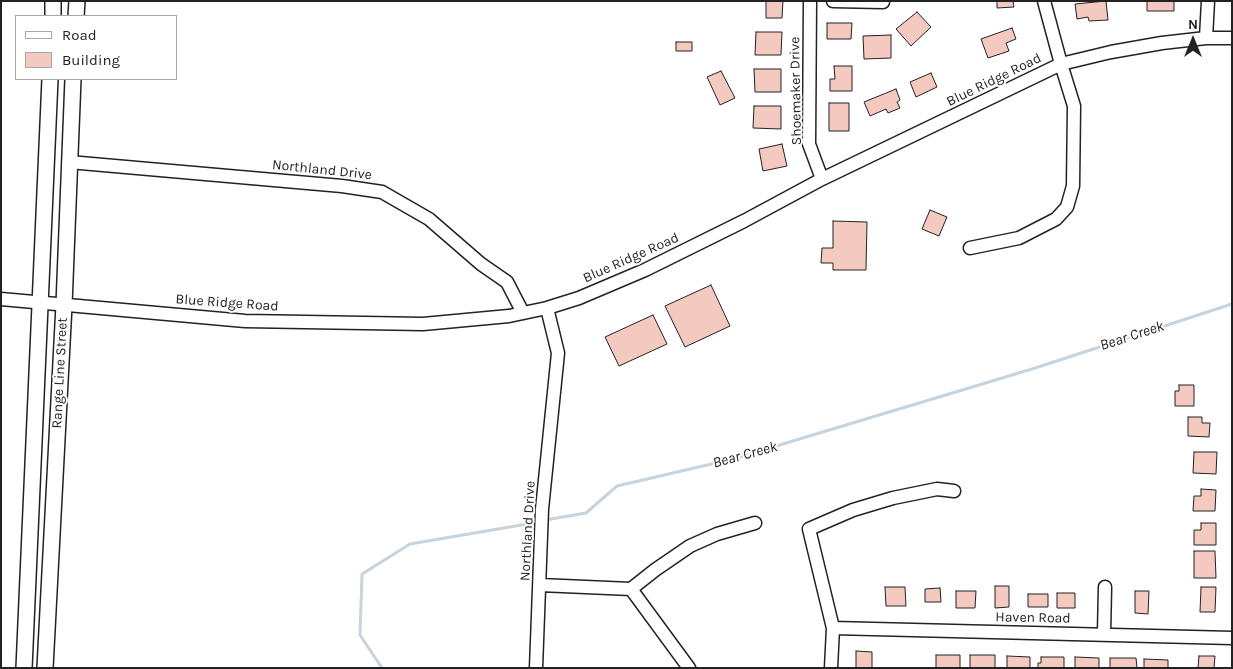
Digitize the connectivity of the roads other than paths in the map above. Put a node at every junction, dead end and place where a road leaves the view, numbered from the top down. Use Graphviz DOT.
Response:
graph roads {
  1 [pos="53,1"];
  2 [pos="77,1"];
  3 [pos="810,1"];
  4 [pos="833,1"];
  5 [pos="1044,1"];
  6 [pos="1208,1"];
  7 [pos="883,2"];
  8 [pos="53,15"];
  9 [pos="76,15"];
  10 [pos="1206,38"];
  11 [pos="1232,38"];
  12 [pos="1061,64"];
  13 [pos="50,80"];
  14 [pos="73,80"];
  15 [pos="69,162"];
  16 [pos="822,179"];
  17 [pos="970,248"];
  18 [pos="1,299"];
  19 [pos="41,303"];
  20 [pos="64,305"];
  21 [pos="547,308"];
  22 [pos="523,313"];
  23 [pos="954,490"];
  24 [pos="755,523"];
  25 [pos="30,530"];
  26 [pos="540,585"];
  27 [pos="1105,587"];
  28 [pos="631,589"];
  29 [pos="833,628"];
  30 [pos="1104,634"];
  31 [pos="1232,638"];
  32 [pos="24,668"];
  33 [pos="37,668"];
  34 [pos="45,668"];
  35 [pos="536,668"];
  36 [pos="689,668"];
  37 [pos="832,668"];
  1 -- 8 [label="main road"];
  2 -- 9 [label="main road"];
  3 -- 16 [label="street, Shoemaker Drive"];
  4 -- 7 [label="street"];
  5 -- 12 [label="street"];
  6 -- 10 [label="street"];
  10 -- 11 [label="street, Blue Ridge Road"];
  10 -- 12 [label="street, Blue Ridge Road"];
  12 -- 16 [label="street, Blue Ridge Road"];
  12 -- 17 [label="street"];
  13 -- 19 [label="main road, Range Line Street"];
  14 -- 15 [label="main road, Range Line Street"];
  15 -- 20 [label="main road, Range Line Street"];
  15 -- 22 [label="street, Northland Drive"];
  16 -- 21 [label="street, Blue Ridge Road"];
  18 -- 19 [label="street, Blue Ridge Road"];
  19 -- 20 [label="street, Blue Ridge Road"];
  19 -- 25 [label="main road, Range Line Street"];
  20 -- 22 [label="street, Blue Ridge Road"];
  20 -- 34 [label="main road, Range Line Street"];
  21 -- 22 [label="street, Blue Ridge Road"];
  21 -- 26 [label="street, Northland Drive"];
  23 -- 29 [label="street"];
  24 -- 28 [label="street"];
  25 -- 32 [label="main road, Range Line Street"];
  25 -- 33 [label="main road"];
  26 -- 28 [label="street"];
  26 -- 35 [label="street, Northland Drive"];
  27 -- 30 [label="street"];
  28 -- 36 [label="street"];
  29 -- 30 [label="street, Haven Road"];
  29 -- 37 [label="street"];
  30 -- 31 [label="street, Haven Road"];
}
